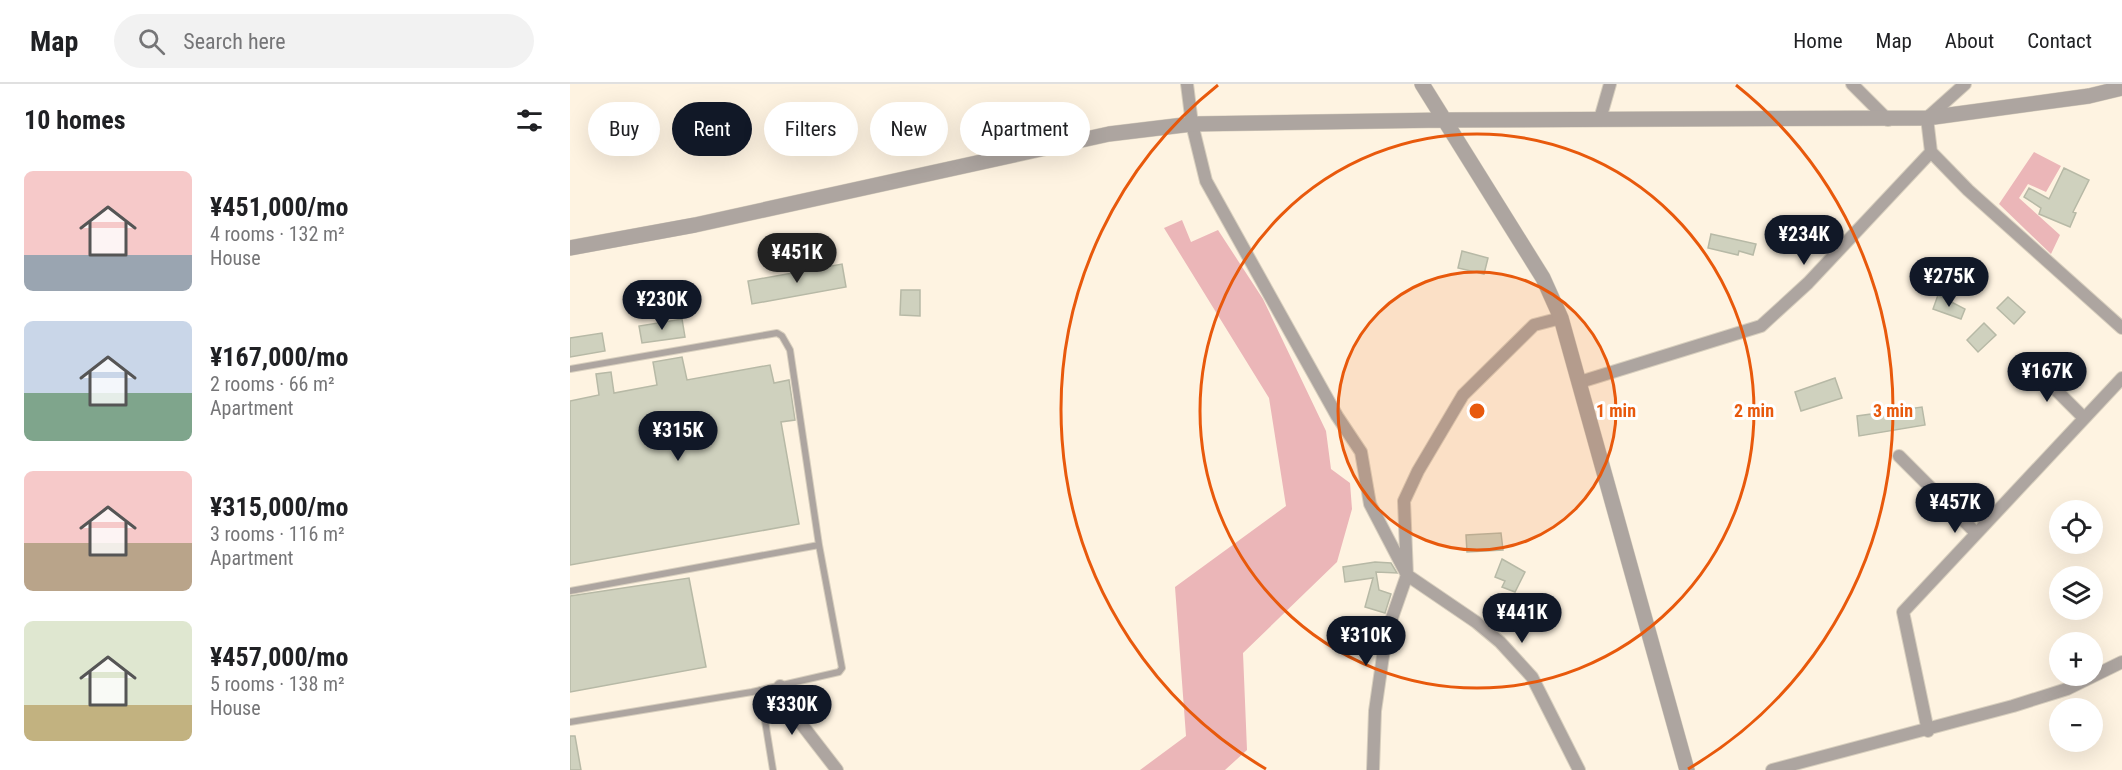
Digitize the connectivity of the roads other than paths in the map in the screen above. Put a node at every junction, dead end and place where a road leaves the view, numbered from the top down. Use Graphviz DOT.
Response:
graph roads {
  1 [pos="1187,84"];
  2 [pos="1422,84"];
  3 [pos="1610,84"];
  4 [pos="1852,84"];
  5 [pos="1965,84"];
  6 [pos="2122,88"];
  7 [pos="1928,118"];
  8 [pos="1600,119"];
  9 [pos="1444,120"];
  10 [pos="1888,120"];
  11 [pos="1192,124"];
  12 [pos="1931,152"];
  13 [pos="570,248"];
  14 [pos="1561,318"];
  15 [pos="2122,328"];
  16 [pos="2032,366"];
  17 [pos="570,369"];
  18 [pos="2122,378"];
  19 [pos="1580,382"];
  20 [pos="2084,418"];
  21 [pos="1899,456"];
  22 [pos="1976,532"];
  23 [pos="819,545"];
  24 [pos="1407,575"];
  25 [pos="570,591"];
  26 [pos="2122,662"];
  27 [pos="780,686"];
  28 [pos="760,690"];
  29 [pos="570,722"];
  30 [pos="1928,731"];
  31 [pos="774,770"];
  32 [pos="837,770"];
  33 [pos="1373,770"];
  34 [pos="1579,770"];
  35 [pos="1688,770"];
  36 [pos="1772,770"];
  1 -- 11 [label="street"];
  2 -- 9 [label="street"];
  3 -- 8 [label="street"];
  4 -- 10 [label="street"];
  5 -- 7 [label="street"];
  6 -- 7 [label="street"];
  7 -- 10 [label="street"];
  7 -- 12 [label="street"];
  8 -- 9 [label="street"];
  8 -- 10 [label="street"];
  9 -- 11 [label="street"];
  9 -- 14 [label="street"];
  11 -- 13 [label="street"];
  11 -- 24 [label="street"];
  12 -- 15 [label="street"];
  12 -- 19 [label="street"];
  14 -- 19 [label="street"];
  14 -- 24 [label="street"];
  16 -- 20 [label="street"];
  17 -- 23 [label="lane"];
  18 -- 20 [label="street"];
  19 -- 35 [label="street"];
  20 -- 22 [label="street"];
  21 -- 22 [label="street"];
  22 -- 30 [label="street"];
  23 -- 25 [label="lane"];
  23 -- 27 [label="lane"];
  24 -- 33 [label="street"];
  24 -- 34 [label="street"];
  26 -- 30 [label="street"];
  27 -- 28 [label="lane"];
  27 -- 32 [label="street"];
  28 -- 29 [label="lane"];
  28 -- 31 [label="lane"];
  30 -- 36 [label="street"];
}
